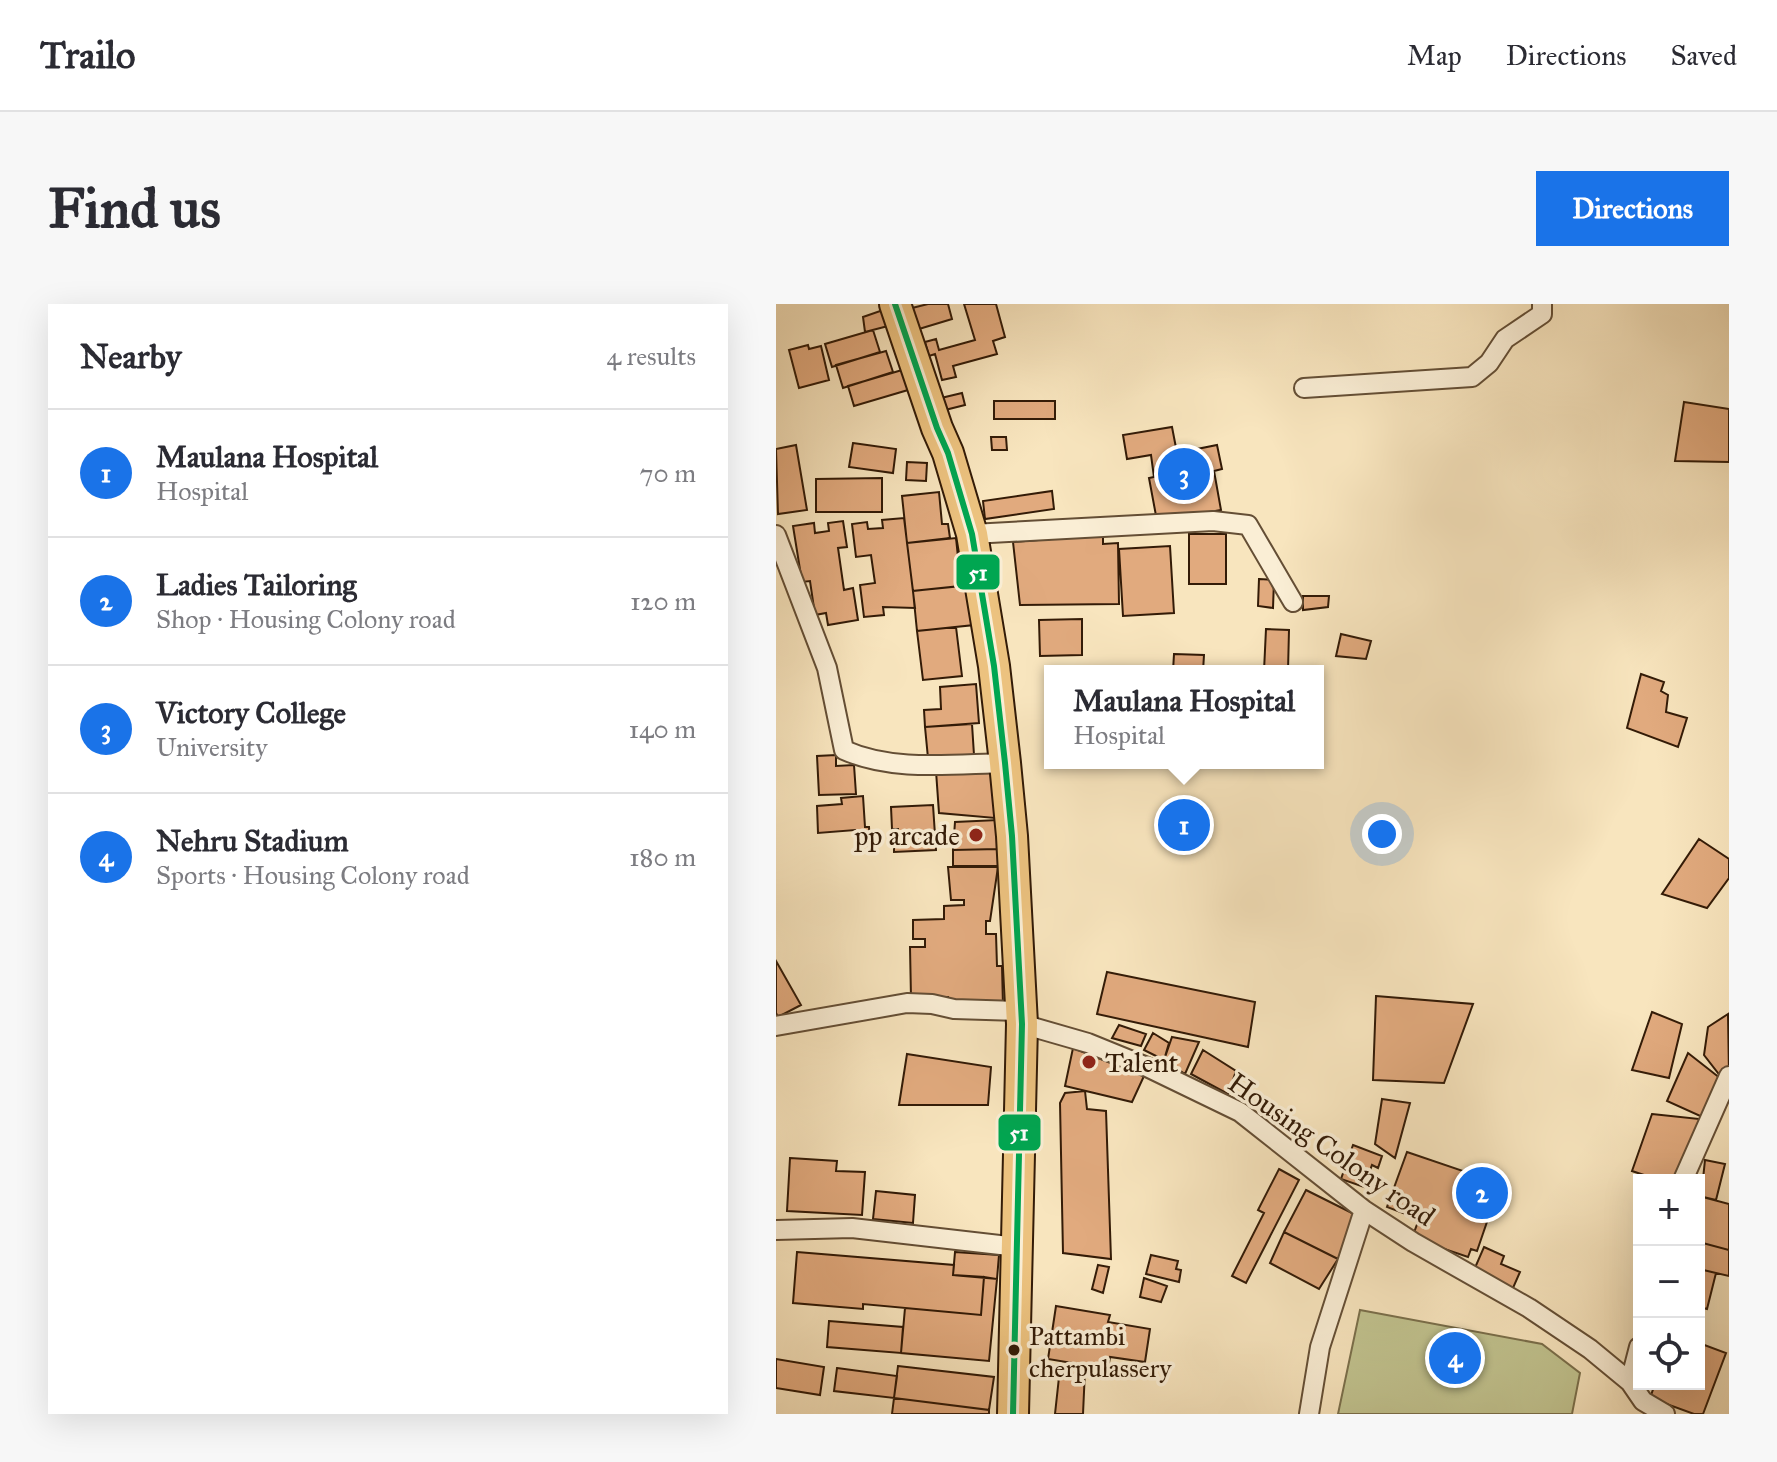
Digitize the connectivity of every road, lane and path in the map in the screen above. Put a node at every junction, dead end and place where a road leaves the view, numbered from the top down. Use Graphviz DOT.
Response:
graph roads {
  1 [pos="895,304"];
  2 [pos="1542,304"];
  3 [pos="1304,388"];
  4 [pos="972,534"];
  5 [pos="776,535"];
  6 [pos="1293,602"];
  7 [pos="1005,763"];
  8 [pos="1022,1017"];
  9 [pos="776,1026"];
  10 [pos="1729,1076"];
  11 [pos="1686,1174"];
  12 [pos="1364,1210"];
  13 [pos="777,1228"];
  14 [pos="1018,1247"];
  15 [pos="1633,1370"];
  16 [pos="1630,1382"];
  17 [pos="1013,1414"];
  18 [pos="1309,1414"];
  19 [pos="1665,1414"];
  1 -- 4 [label="main road"];
  2 -- 3 [label="street"];
  4 -- 6 [label="street"];
  4 -- 7 [label="main road"];
  5 -- 7 [label="street"];
  7 -- 8 [label="main road"];
  8 -- 9 [label="street, Housing Colony road"];
  8 -- 12 [label="street, Housing Colony road"];
  8 -- 14 [label="main road"];
  10 -- 11 [label="street"];
  12 -- 16 [label="street, Housing Colony road"];
  12 -- 18 [label="street"];
  13 -- 14 [label="street"];
  14 -- 17 [label="main road"];
  15 -- 16 [label="street"];
  16 -- 19 [label="street, Housing Colony road"];
}
